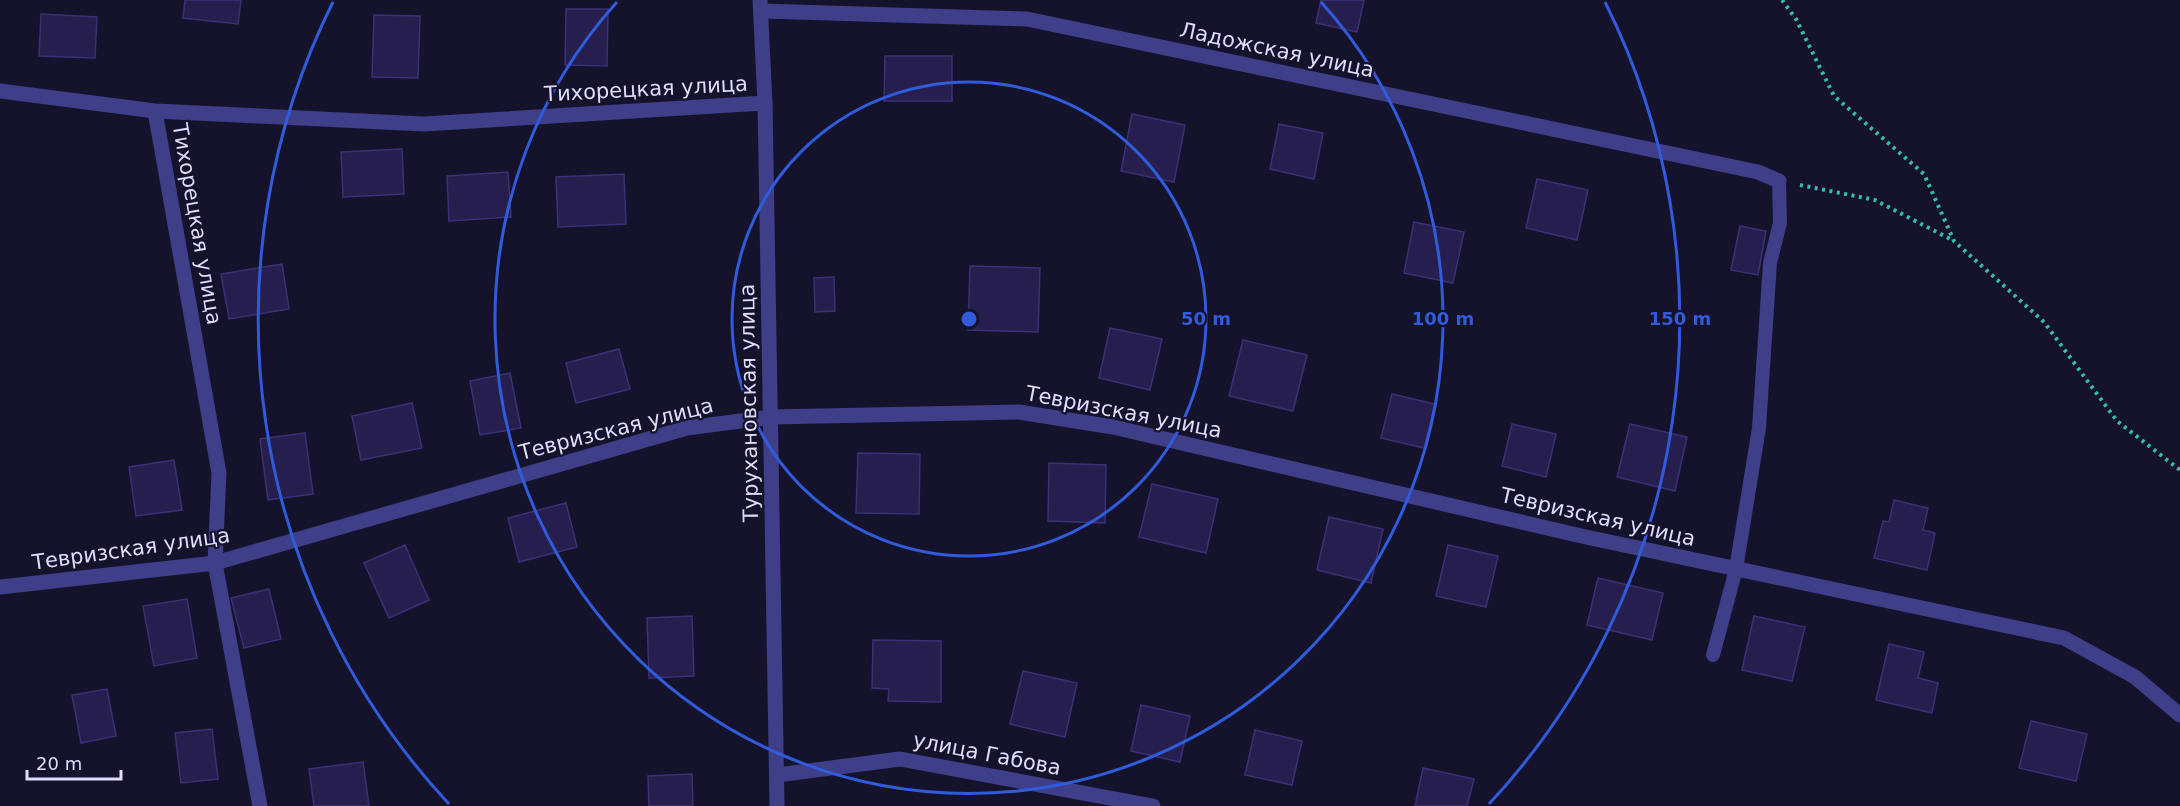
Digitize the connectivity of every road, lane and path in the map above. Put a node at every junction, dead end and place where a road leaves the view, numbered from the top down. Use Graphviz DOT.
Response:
graph roads {
  1 [pos="1782,0"];
  2 [pos="760,6"];
  3 [pos="0,91"];
  4 [pos="765,103"];
  5 [pos="155,111"];
  6 [pos="1779,181"];
  7 [pos="1954,242"];
  8 [pos="771,417"];
  9 [pos="2180,470"];
  10 [pos="215,563"];
  11 [pos="1736,569"];
  12 [pos="0,587"];
  13 [pos="1713,655"];
  14 [pos="2180,715"];
  15 [pos="777,775"];
  16 [pos="260,806"];
  17 [pos="777,806"];
  18 [pos="1153,806"];
  1 -- 7 [label="path"];
  2 -- 4 [label="street, Турухановская улица"];
  2 -- 6 [label="street, Ладожская улица"];
  3 -- 5 [label="street"];
  4 -- 5 [label="street, Тихорецкая улица"];
  4 -- 8 [label="street, Турухановская улица"];
  5 -- 10 [label="street, Тихорецкая улица"];
  6 -- 7 [label="path"];
  6 -- 11 [label="lane"];
  7 -- 9 [label="path"];
  8 -- 10 [label="street, Тевризская улица"];
  8 -- 11 [label="street, Тевризская улица"];
  8 -- 15 [label="street, Турухановская улица"];
  10 -- 12 [label="street, Тевризская улица"];
  10 -- 16 [label="street, Тихорецкая улица"];
  11 -- 13 [label="lane"];
  11 -- 14 [label="street, Тевризская улица"];
  15 -- 17 [label="street, Турухановская улица"];
  15 -- 18 [label="street, улица Габова"];
}
